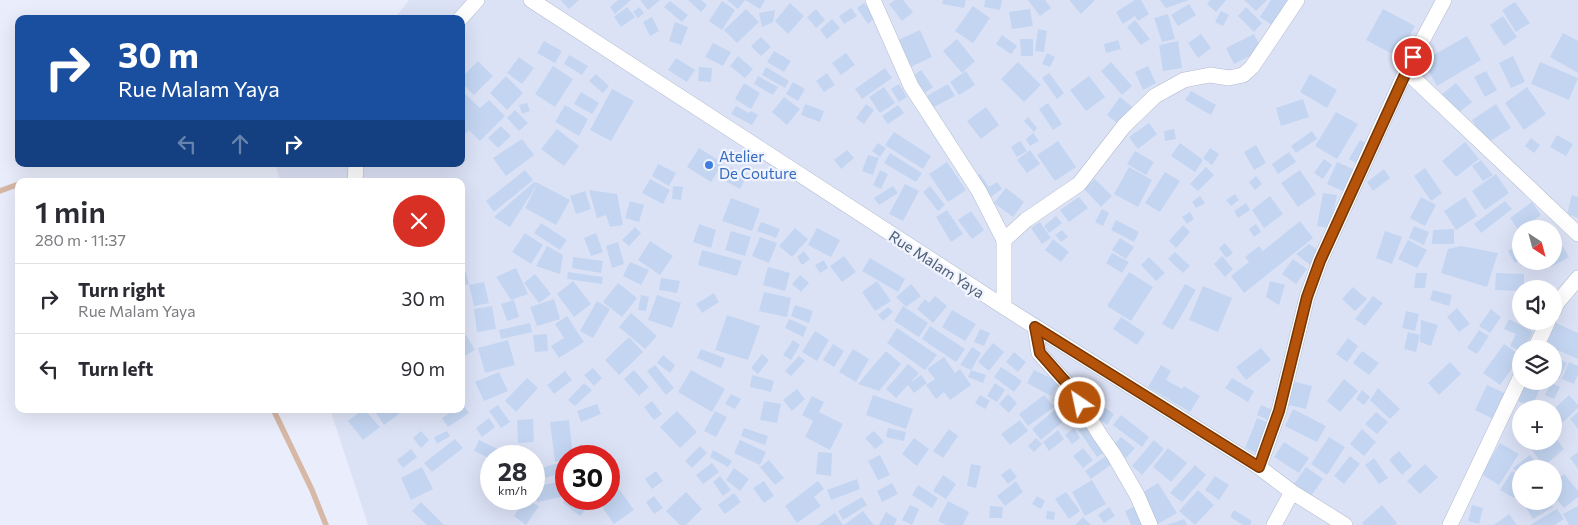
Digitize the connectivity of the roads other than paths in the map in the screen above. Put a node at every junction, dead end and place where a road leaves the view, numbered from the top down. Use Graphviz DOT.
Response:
graph roads {
  1 [pos="477,0"];
  2 [pos="531,0"];
  3 [pos="873,0"];
  4 [pos="1297,0"];
  5 [pos="1444,0"];
  6 [pos="464,15"];
  7 [pos="1406,71"];
  8 [pos="1578,234"];
  9 [pos="1004,240"];
  10 [pos="1578,278"];
  11 [pos="1562,297"];
  12 [pos="1004,307"];
  13 [pos="1035,327"];
  14 [pos="1514,390"];
  15 [pos="1259,467"];
  16 [pos="1292,492"];
  17 [pos="1150,525"];
  18 [pos="1274,525"];
  19 [pos="1345,525"];
  20 [pos="1450,525"];
  1 -- 6 [label="street"];
  2 -- 12 [label="street, Rue Malam Yaya"];
  3 -- 9 [label="street"];
  4 -- 9 [label="street"];
  5 -- 7 [label="street"];
  7 -- 8 [label="street"];
  7 -- 15 [label="street"];
  9 -- 12 [label="street"];
  10 -- 11 [label="street"];
  12 -- 13 [label="street, Rue Malam Yaya"];
  13 -- 15 [label="street, Rue Malam Yaya"];
  13 -- 17 [label="street"];
  14 -- 20 [label="street"];
  15 -- 16 [label="street, Rue Malam Yaya"];
  16 -- 18 [label="street"];
  16 -- 19 [label="street, Rue Malam Yaya"];
}
